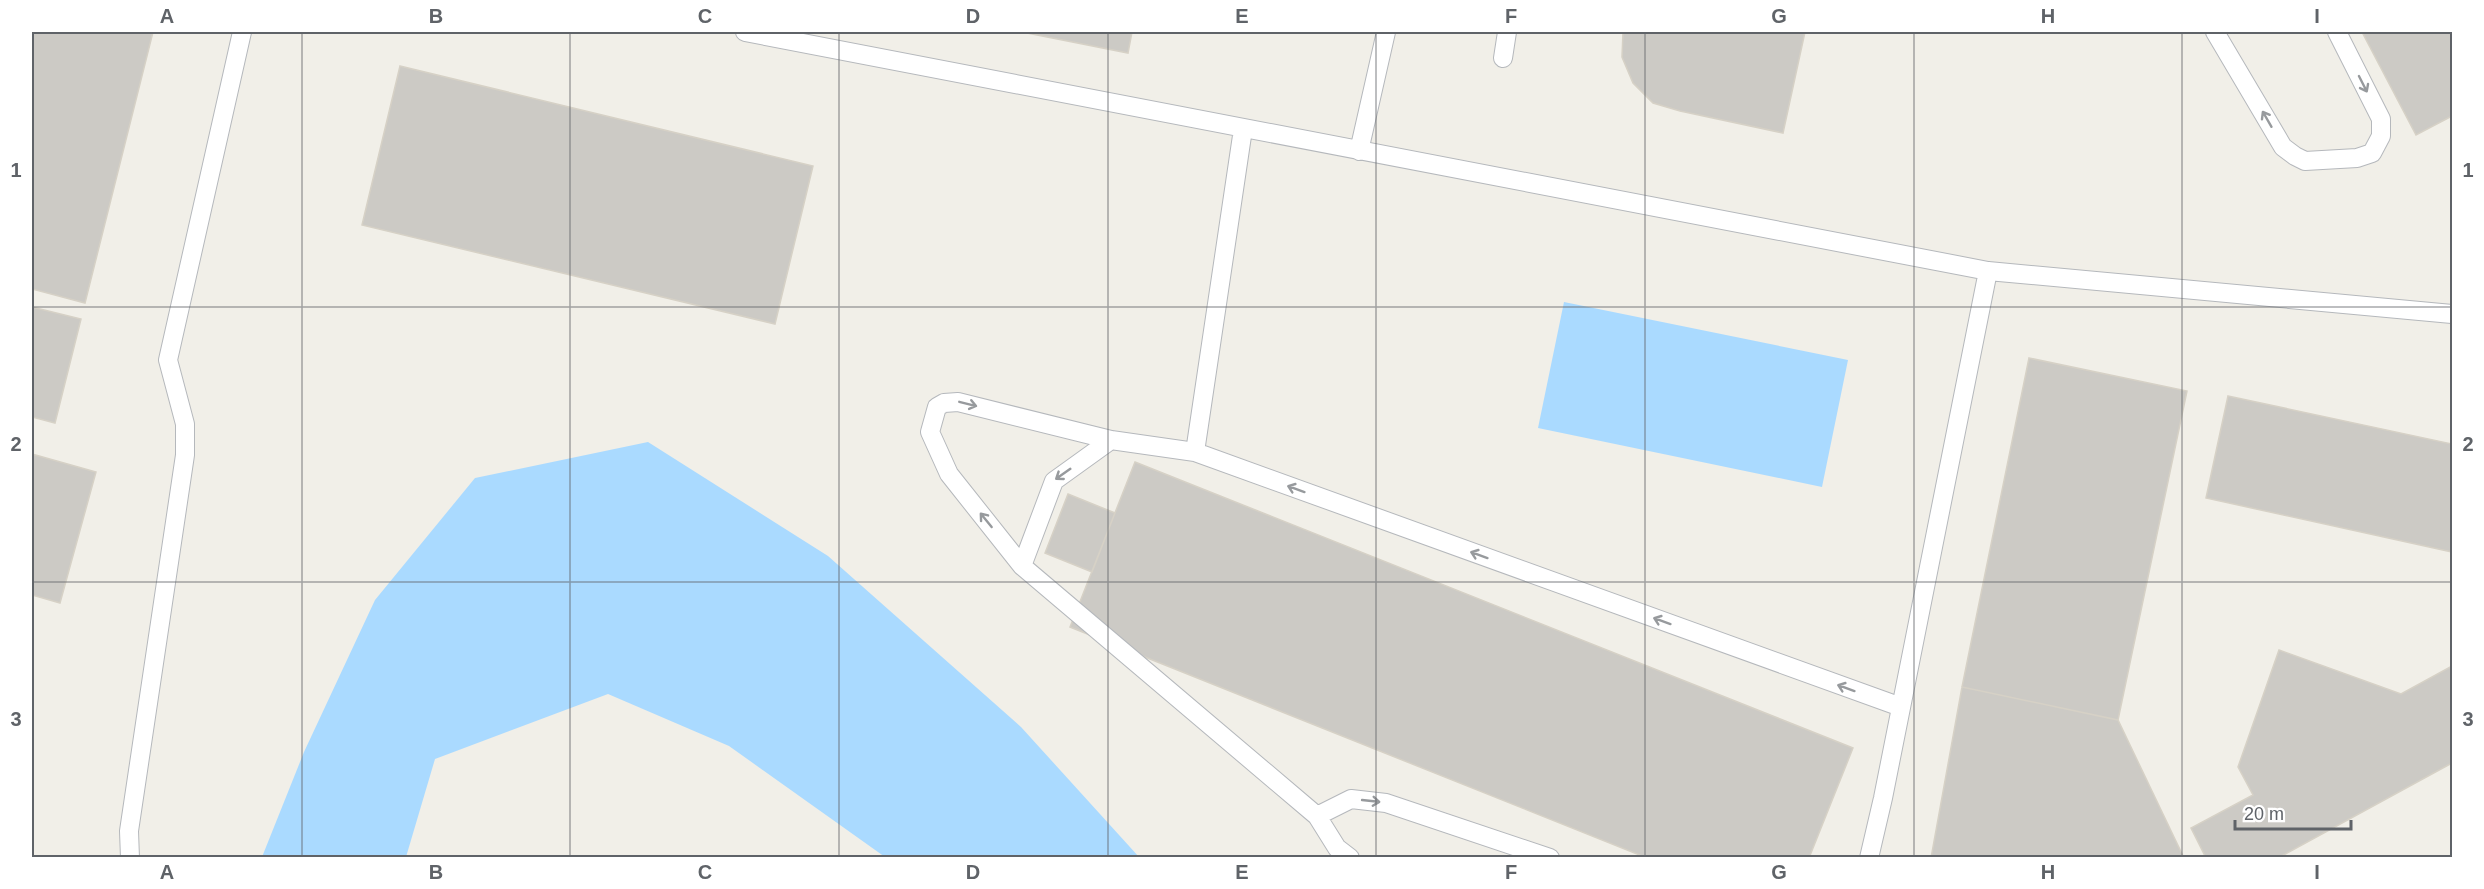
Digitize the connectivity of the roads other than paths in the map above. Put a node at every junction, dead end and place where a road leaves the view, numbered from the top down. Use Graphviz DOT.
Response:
graph roads {
  1 [pos="242,32"];
  2 [pos="745,32"];
  3 [pos="1386,32"];
  4 [pos="1507,32"];
  5 [pos="2215,32"];
  6 [pos="2337,32"];
  7 [pos="1503,58"];
  8 [pos="1243,129"];
  9 [pos="1359,151"];
  10 [pos="1988,271"];
  11 [pos="2452,314"];
  12 [pos="1111,440"];
  13 [pos="1195,452"];
  14 [pos="1023,566"];
  15 [pos="1901,708"];
  16 [pos="1317,816"];
  17 [pos="130,858"];
  18 [pos="1350,858"];
  19 [pos="1550,858"];
  20 [pos="1869,858"];
  1 -- 17 [label="lane"];
  2 -- 8 [label="lane"];
  3 -- 9 [label="lane"];
  4 -- 7 [label="lane"];
  6 -- 5 [label="lane, one-way"];
  8 -- 9 [label="lane"];
  8 -- 13 [label="lane"];
  9 -- 10 [label="lane"];
  10 -- 11 [label="lane"];
  10 -- 15 [label="lane"];
  12 -- 13 [label="lane"];
  12 -- 14 [label="lane, one-way"];
  14 -- 12 [label="lane, one-way"];
  15 -- 13 [label="lane, one-way"];
  14 -- 16 [label="lane"];
  15 -- 20 [label="lane"];
  16 -- 18 [label="lane"];
  16 -- 19 [label="lane, one-way"];
}
